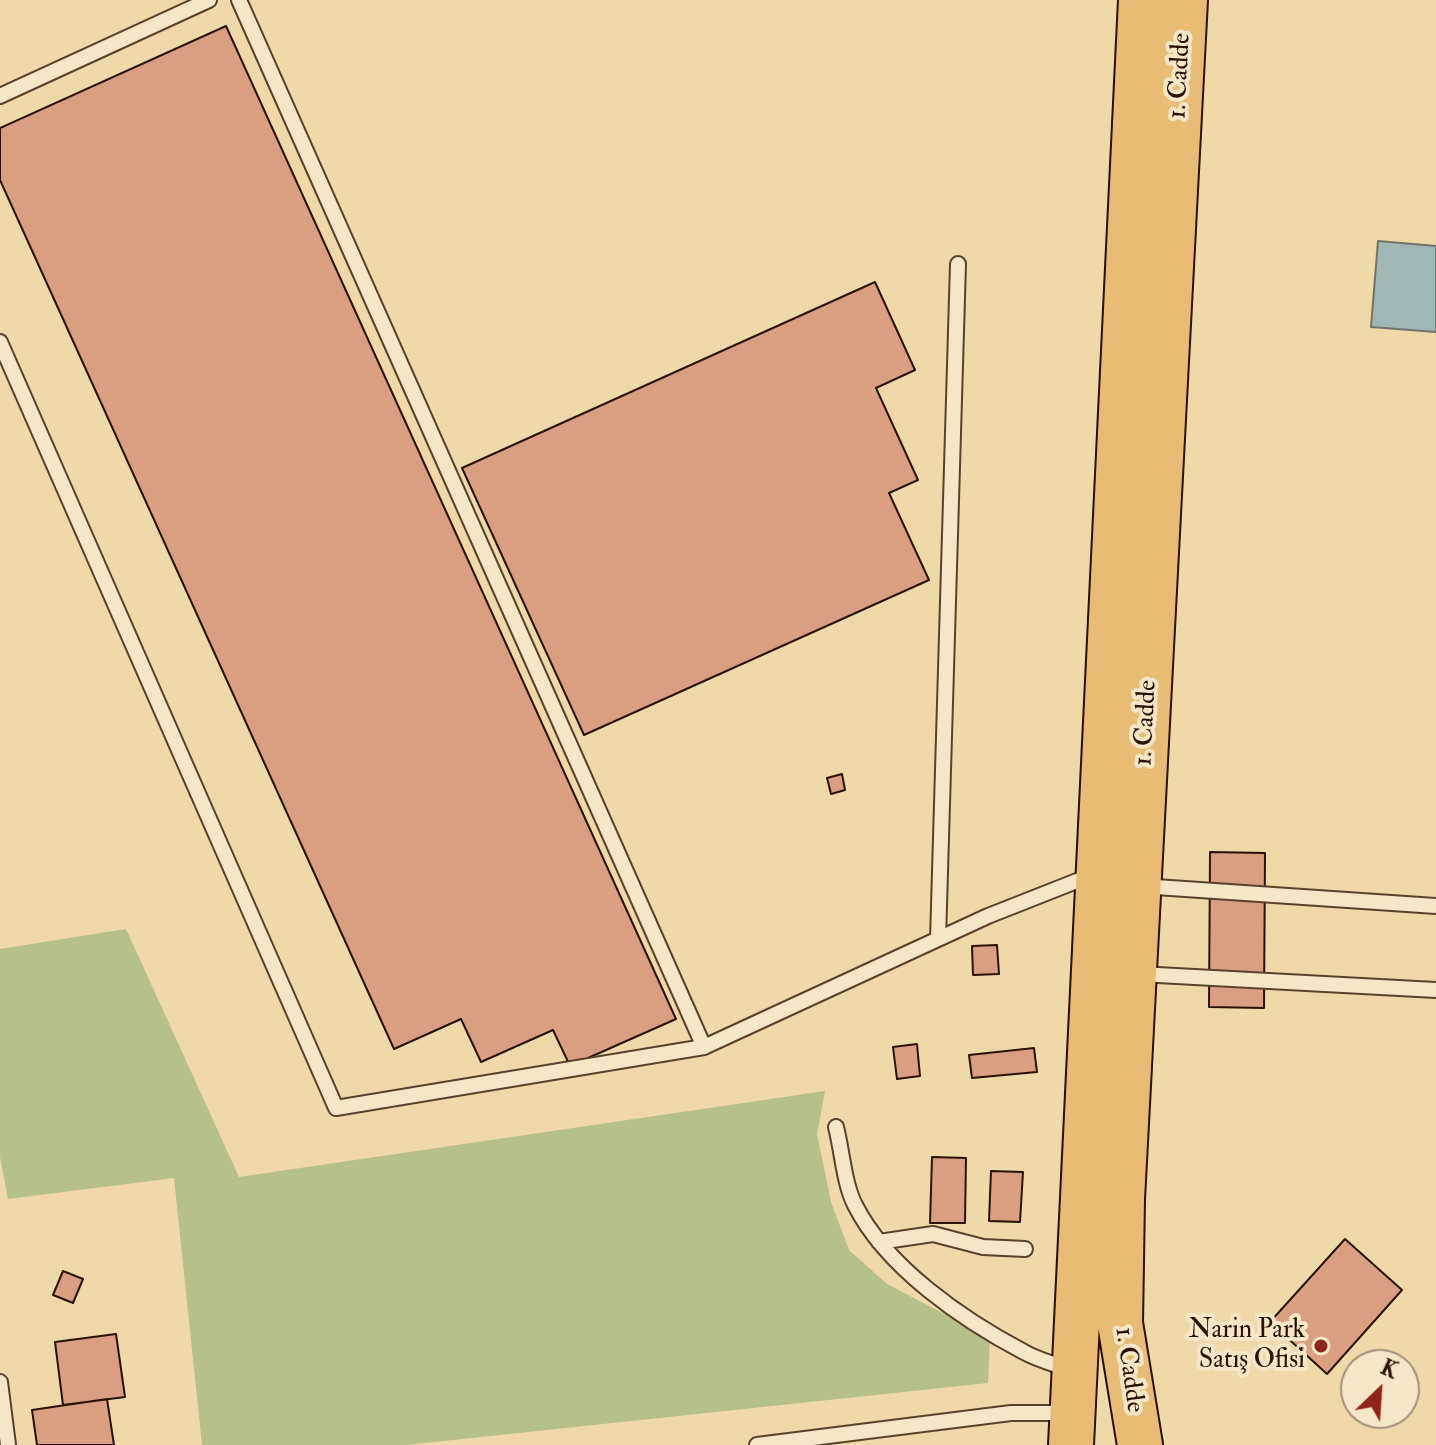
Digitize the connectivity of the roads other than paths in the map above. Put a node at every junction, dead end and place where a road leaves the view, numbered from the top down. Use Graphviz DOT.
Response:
graph roads {
  1 [pos="209,0"];
  2 [pos="239,0"];
  3 [pos="1141,0"];
  4 [pos="1185,0"];
  5 [pos="0,96"];
  6 [pos="958,264"];
  7 [pos="0,342"];
  8 [pos="1119,879"];
  9 [pos="1436,906"];
  10 [pos="938,939"];
  11 [pos="1134,973"];
  12 [pos="1436,990"];
  13 [pos="704,1047"];
  14 [pos="836,1127"];
  15 [pos="879,1242"];
  16 [pos="1025,1249"];
  17 [pos="0,1382"];
  18 [pos="1072,1410"];
  19 [pos="814,1441"];
  20 [pos="8,1445"];
  21 [pos="757,1445"];
  22 [pos="1140,1445"];
  1 -- 5 [label="lane"];
  2 -- 13 [label="lane"];
  3 -- 8 [label="main road, 1. Cadde"];
  4 -- 8 [label="main road, 1. Cadde"];
  6 -- 10 [label="lane"];
  7 -- 13 [label="lane"];
  8 -- 9 [label="lane"];
  8 -- 10 [label="lane"];
  8 -- 11 [label="main road, 1. Cadde"];
  8 -- 18 [label="main road, 1. Cadde"];
  10 -- 13 [label="lane"];
  11 -- 12 [label="lane"];
  11 -- 22 [label="main road, 1. Cadde"];
  14 -- 15 [label="lane"];
  15 -- 16 [label="lane"];
  15 -- 18 [label="lane"];
  17 -- 20 [label="lane"];
  18 -- 19 [label="lane"];
  19 -- 21 [label="lane"];
}
